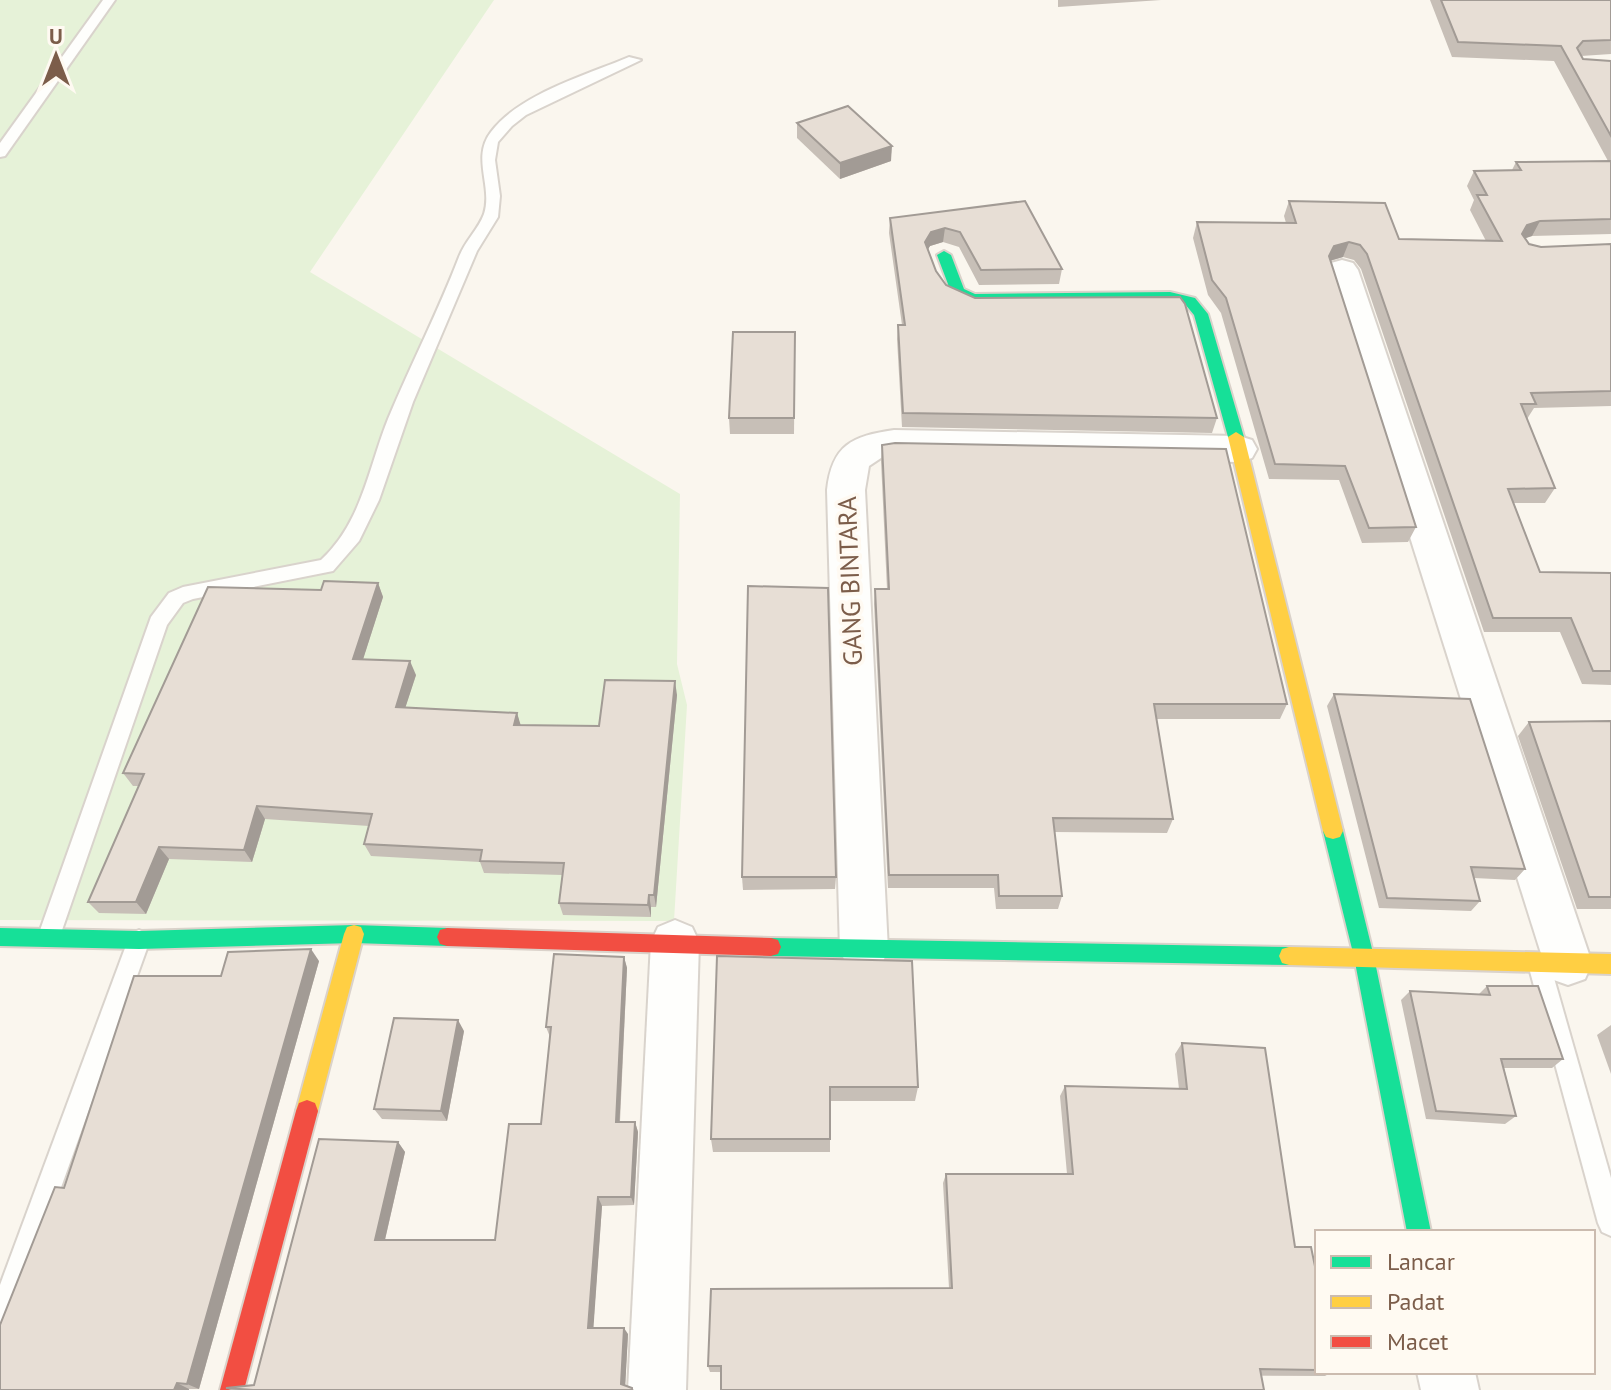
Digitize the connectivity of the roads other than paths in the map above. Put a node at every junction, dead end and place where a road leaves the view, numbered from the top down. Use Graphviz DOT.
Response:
graph roads {
  1 [pos="109,0"];
  2 [pos="634,60"];
  3 [pos="2,147"];
  4 [pos="944,255"];
  5 [pos="1342,270"];
  6 [pos="1239,449"];
  7 [pos="354,934"];
  8 [pos="49,936"];
  9 [pos="0,937"];
  10 [pos="139,940"];
  11 [pos="675,942"];
  12 [pos="864,950"];
  13 [pos="1364,957"];
  14 [pos="1554,963"];
  15 [pos="1611,964"];
  16 [pos="1611,1223"];
  17 [pos="1419,1230"];
  18 [pos="0,1321"];
  19 [pos="232,1390"];
  20 [pos="657,1390"];
  1 -- 3 [label="lane"];
  2 -- 8 [label="lane"];
  4 -- 6 [label="street"];
  5 -- 14 [label="street"];
  6 -- 12 [label="street, GANG BINTARA"];
  6 -- 13 [label="street"];
  7 -- 10 [label="street"];
  7 -- 11 [label="street"];
  7 -- 19 [label="street"];
  8 -- 9 [label="street"];
  8 -- 10 [label="street"];
  10 -- 18 [label="lane"];
  11 -- 12 [label="street"];
  11 -- 20 [label="street"];
  12 -- 13 [label="street"];
  13 -- 14 [label="street"];
  13 -- 17 [label="street"];
  14 -- 15 [label="street"];
  14 -- 16 [label="lane"];
}
